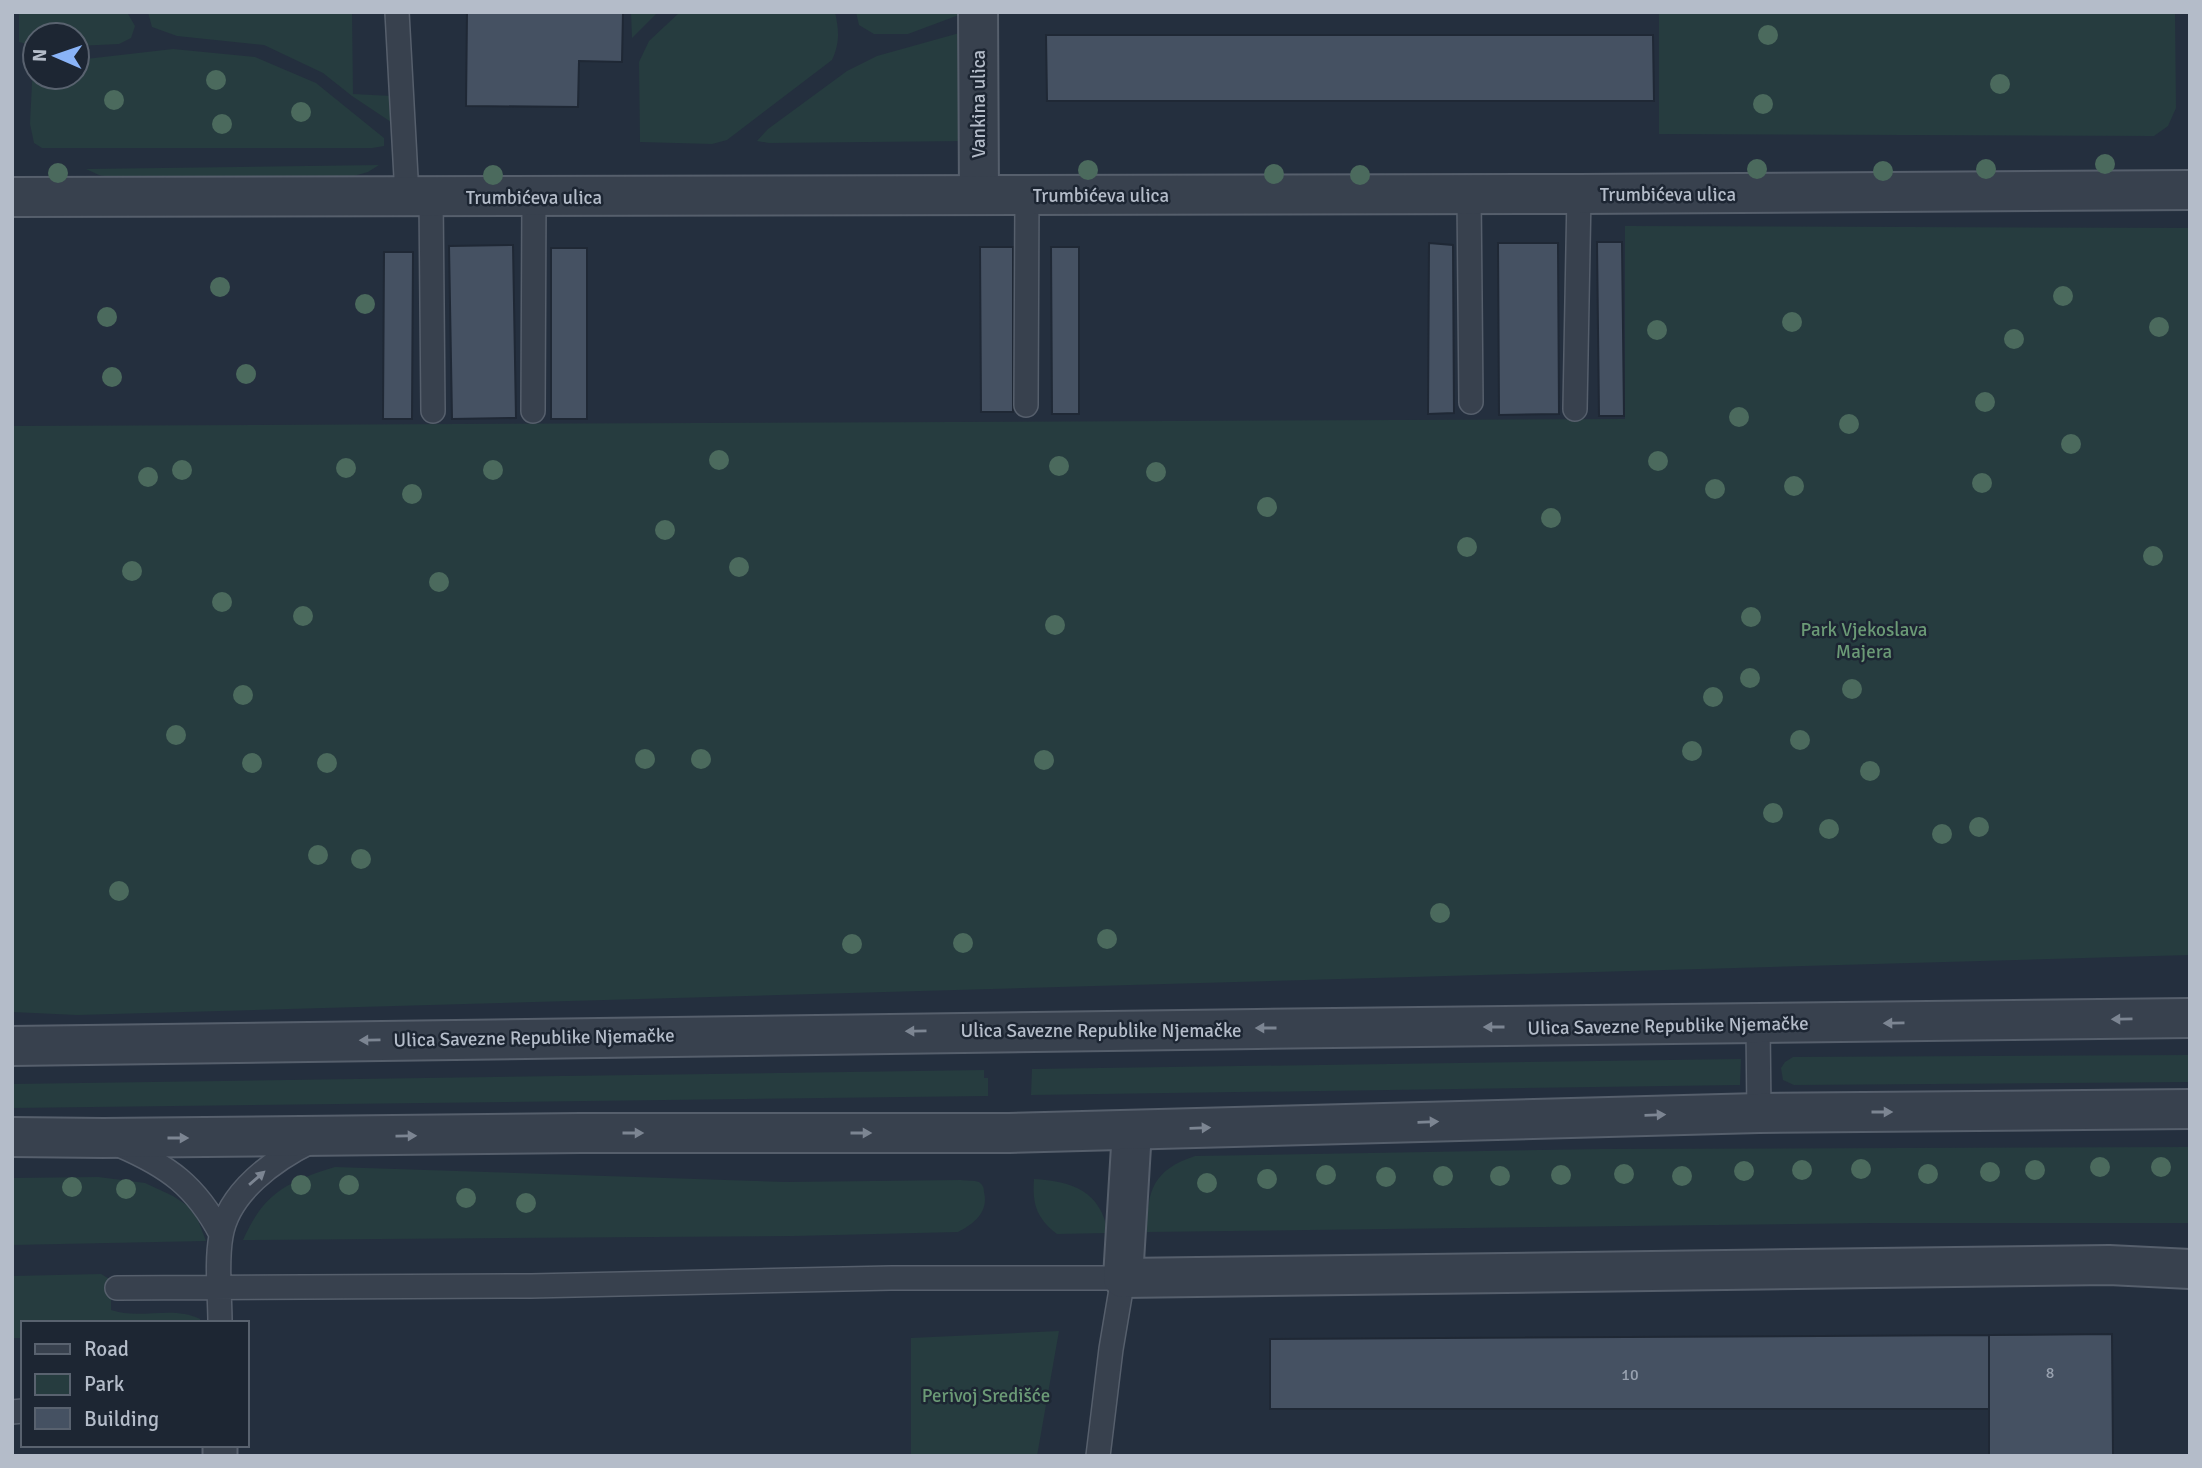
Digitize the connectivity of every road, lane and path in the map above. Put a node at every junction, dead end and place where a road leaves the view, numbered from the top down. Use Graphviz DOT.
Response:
graph roads {
  1 [pos="397,12"];
  2 [pos="978,12"];
  3 [pos="2190,190"];
  4 [pos="1469,194"];
  5 [pos="1579,194"];
  6 [pos="979,195"];
  7 [pos="1027,195"];
  8 [pos="419,196"];
  9 [pos="12,197"];
  10 [pos="534,197"];
  11 [pos="1471,402"];
  12 [pos="1026,405"];
  13 [pos="1575,409"];
  14 [pos="433,411"];
  15 [pos="533,411"];
  16 [pos="2190,1017"];
  17 [pos="1758,1025"];
  18 [pos="24,1044"];
  19 [pos="2190,1109"];
  20 [pos="1759,1112"];
  21 [pos="1132,1130"];
  22 [pos="12,1137"];
  23 [pos="321,1137"];
  24 [pos="103,1138"];
  25 [pos="221,1234"];
  26 [pos="2190,1269"];
  27 [pos="1123,1278"];
  28 [pos="220,1286"];
  29 [pos="117,1287"];
  30 [pos="220,1321"];
  31 [pos="1098,1456"];
  1 -- 8 [label="lane"];
  2 -- 6 [label="street, Vankina ulica"];
  3 -- 5 [label="street, Trumbićeva ulica"];
  4 -- 5 [label="street, Trumbićeva ulica"];
  4 -- 7 [label="street, Trumbićeva ulica"];
  4 -- 11 [label="lane"];
  5 -- 13 [label="lane"];
  6 -- 7 [label="street, Trumbićeva ulica"];
  6 -- 10 [label="street, Trumbićeva ulica"];
  7 -- 12 [label="lane"];
  8 -- 9 [label="street, Trumbićeva ulica"];
  8 -- 10 [label="street, Trumbićeva ulica"];
  8 -- 14 [label="lane"];
  10 -- 15 [label="lane"];
  16 -- 17 [label="street, Ulica Savezne Republike Njemačke, one-way"];
  17 -- 18 [label="street, Ulica Savezne Republike Njemačke, one-way"];
  17 -- 20 [label="lane"];
  20 -- 19 [label="street, one-way"];
  21 -- 20 [label="street, one-way"];
  23 -- 21 [label="street, one-way"];
  21 -- 27 [label="street"];
  22 -- 24 [label="street"];
  24 -- 23 [label="street, one-way"];
  25 -- 23 [label="lane, one-way"];
  24 -- 25 [label="lane"];
  25 -- 28 [label="lane"];
  26 -- 27 [label="street"];
  27 -- 28 [label="lane"];
  27 -- 31 [label="lane"];
  28 -- 29 [label="lane"];
  28 -- 30 [label="lane"];
}
